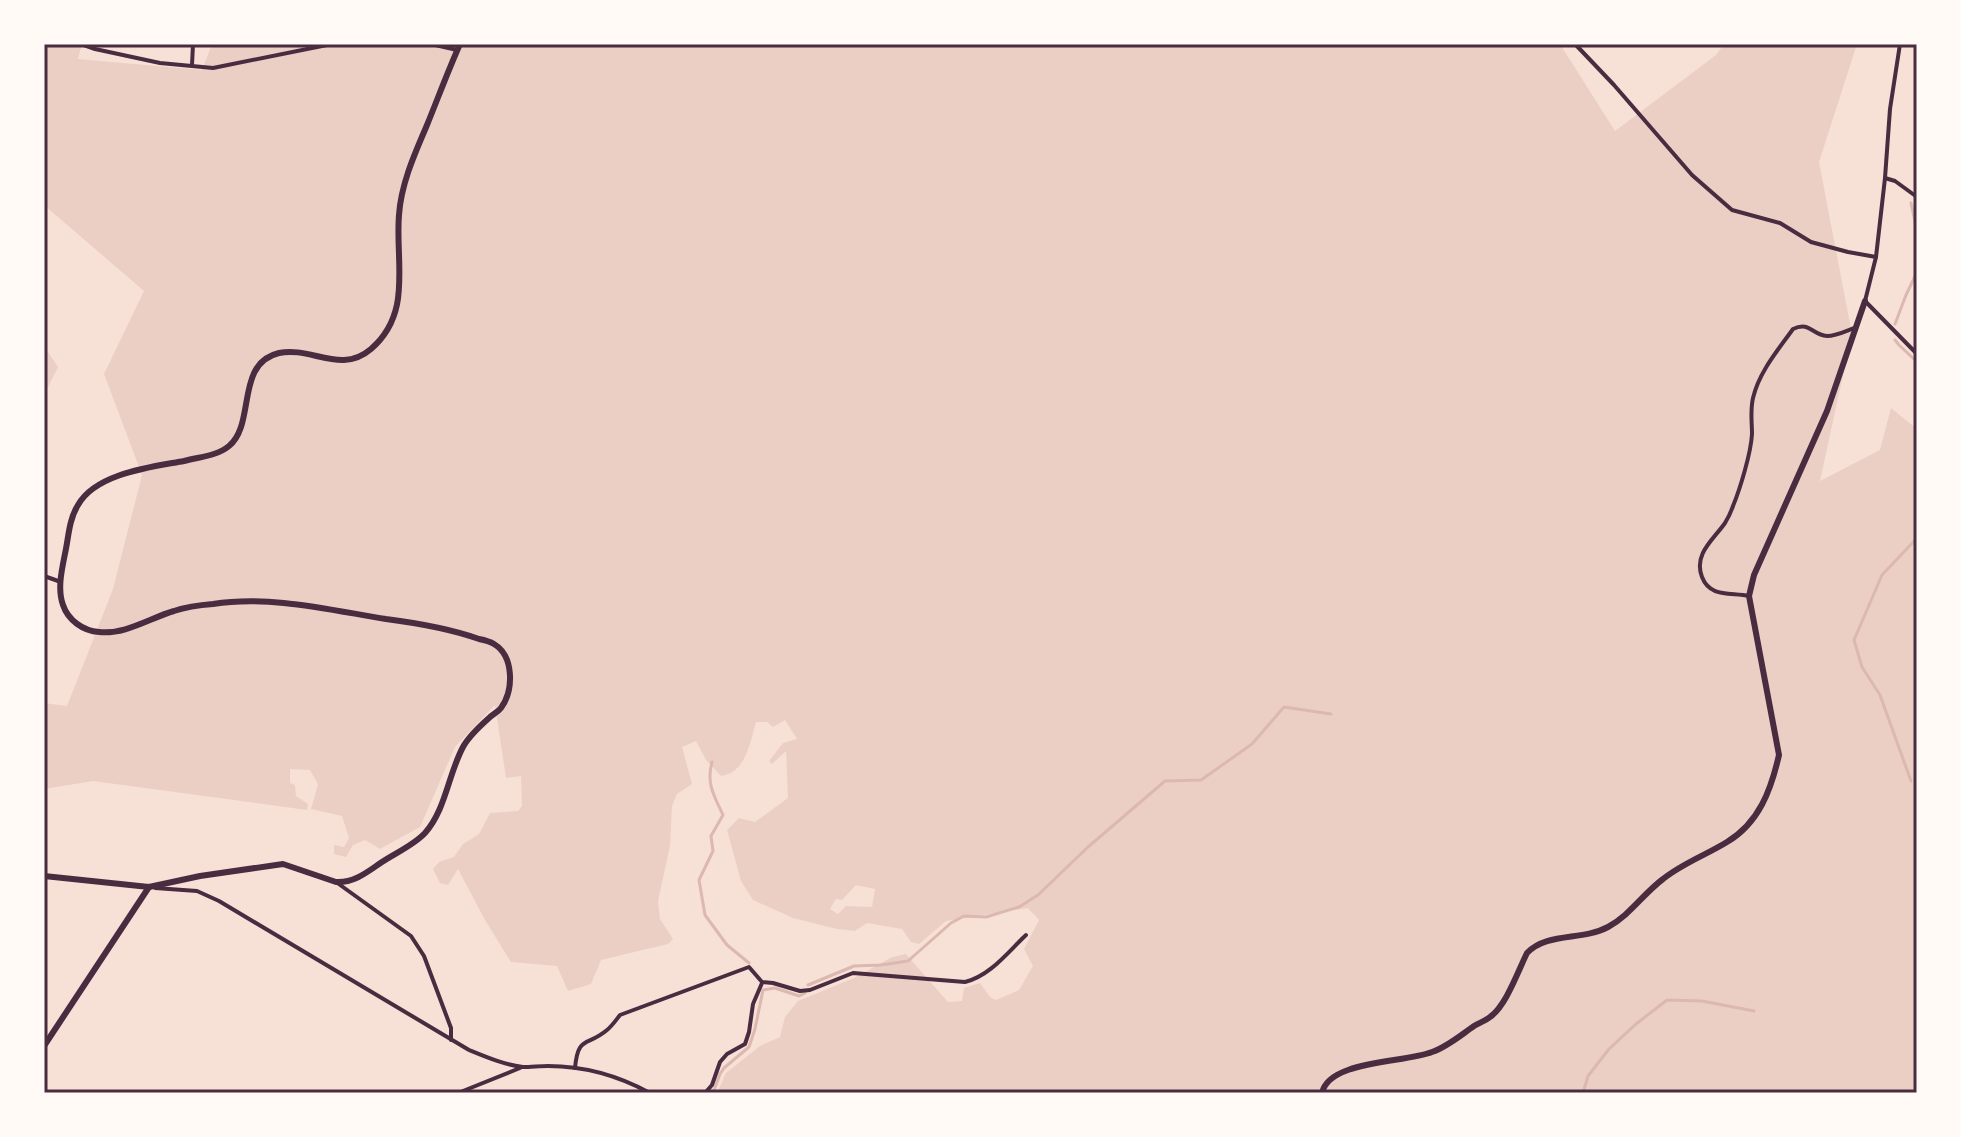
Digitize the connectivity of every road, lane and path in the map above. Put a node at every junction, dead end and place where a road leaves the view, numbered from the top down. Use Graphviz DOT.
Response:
graph roads {
  1 [pos="81,44"];
  2 [pos="193,44"];
  3 [pos="332,44"];
  4 [pos="431,44"];
  5 [pos="1575,44"];
  6 [pos="1900,44"];
  7 [pos="96,47"];
  8 [pos="458,47"];
  9 [pos="192,65"];
  10 [pos="1885,178"];
  11 [pos="1917,197"];
  12 [pos="1876,257"];
  13 [pos="1865,301"];
  14 [pos="1855,327"];
  15 [pos="1917,354"];
  16 [pos="44,576"];
  17 [pos="61,582"];
  18 [pos="1749,596"];
  19 [pos="44,876"];
  20 [pos="336,882"];
  21 [pos="149,887"];
  22 [pos="1026,935"];
  23 [pos="762,982"];
  24 [pos="451,1040"];
  25 [pos="44,1046"];
  26 [pos="522,1067"];
  27 [pos="575,1068"];
  28 [pos="458,1093"];
  29 [pos="650,1093"];
  30 [pos="705,1093"];
  31 [pos="1322,1093"];
  1 -- 7 [label="street"];
  2 -- 9 [label="street"];
  3 -- 9 [label="street"];
  4 -- 8 [label="street"];
  5 -- 12 [label="street"];
  6 -- 10 [label="street"];
  7 -- 9 [label="street"];
  8 -- 17 [label="street"];
  10 -- 11 [label="street"];
  10 -- 12 [label="street"];
  12 -- 13 [label="street"];
  13 -- 14 [label="street"];
  13 -- 15 [label="street"];
  14 -- 18 [label="street"];
  14 -- 18 [label="street"];
  16 -- 17 [label="street"];
  17 -- 20 [label="street"];
  18 -- 31 [label="street"];
  19 -- 21 [label="street"];
  20 -- 21 [label="street"];
  20 -- 24 [label="street"];
  21 -- 24 [label="street"];
  21 -- 25 [label="street"];
  22 -- 23 [label="street"];
  23 -- 27 [label="street"];
  23 -- 30 [label="street"];
  24 -- 26 [label="street"];
  26 -- 27 [label="street"];
  26 -- 28 [label="street"];
  27 -- 29 [label="street"];
}
